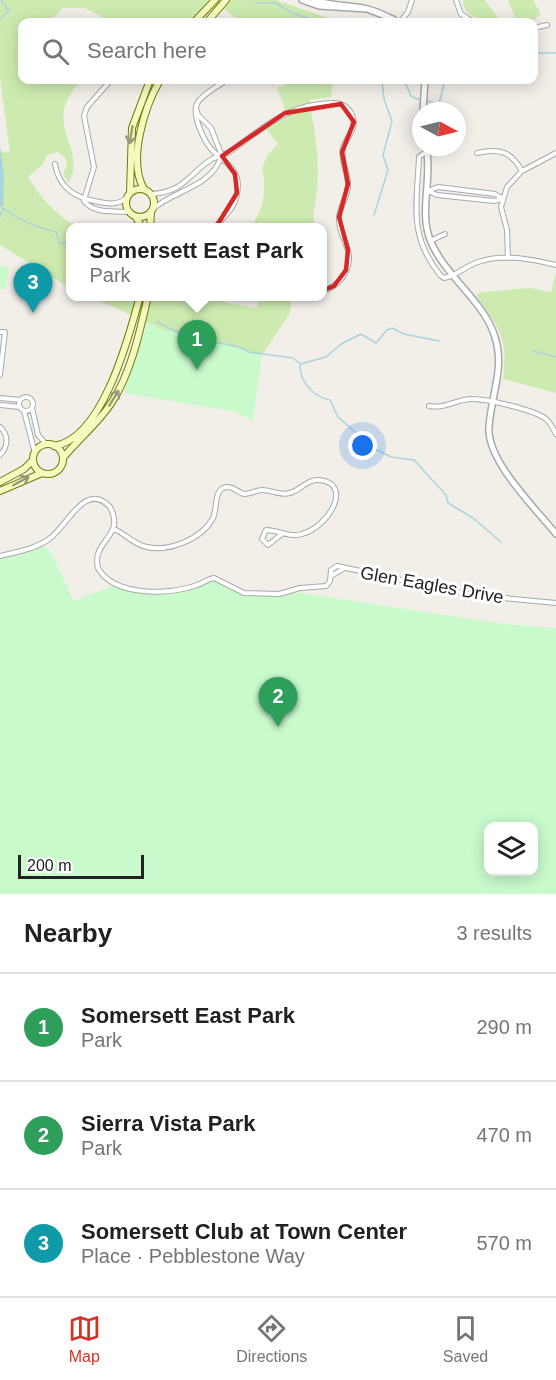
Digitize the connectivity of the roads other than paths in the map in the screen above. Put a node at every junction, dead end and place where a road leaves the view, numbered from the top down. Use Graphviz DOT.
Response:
graph roads {
  1 [pos="215,0"];
  2 [pos="226,0"];
  3 [pos="302,0"];
  4 [pos="314,0"];
  5 [pos="411,0"];
  6 [pos="456,0"];
  7 [pos="198,18"];
  8 [pos="210,18"];
  9 [pos="389,18"];
  10 [pos="392,18"];
  11 [pos="401,18"];
  12 [pos="467,18"];
  13 [pos="548,25"];
  14 [pos="538,27"];
  15 [pos="107,84"];
  16 [pos="148,84"];
  17 [pos="158,84"];
  18 [pos="221,84"];
  19 [pos="425,84"];
  20 [pos="424,102"];
  21 [pos="196,106"];
  22 [pos="477,153"];
  23 [pos="556,153"];
  24 [pos="222,156"];
  25 [pos="420,156"];
  26 [pos="427,156"];
  27 [pos="55,164"];
  28 [pos="522,171"];
  29 [pos="144,189"];
  30 [pos="428,190"];
  31 [pos="151,194"];
  32 [pos="128,195"];
  33 [pos="502,199"];
  34 [pos="84,200"];
  35 [pos="152,211"];
  36 [pos="128,212"];
  37 [pos="136,217"];
  38 [pos="139,223"];
  39 [pos="151,223"];
  40 [pos="219,223"];
  41 [pos="445,234"];
  42 [pos="430,241"];
  43 [pos="508,258"];
  44 [pos="556,265"];
  45 [pos="454,276"];
  46 [pos="327,288"];
  47 [pos="139,301"];
  48 [pos="147,301"];
  49 [pos="3,332"];
  50 [pos="0,375"];
  51 [pos="0,398"];
  52 [pos="21,400"];
  53 [pos="494,403"];
  54 [pos="0,405"];
  55 [pos="429,406"];
  56 [pos="32,408"];
  57 [pos="22,409"];
  58 [pos="0,427"];
  59 [pos="556,434"];
  60 [pos="50,445"];
  61 [pos="0,455"];
  62 [pos="34,456"];
  63 [pos="63,458"];
  64 [pos="42,473"];
  65 [pos="0,482"];
  66 [pos="0,491"];
  67 [pos="114,529"];
  68 [pos="282,534"];
  69 [pos="556,534"];
  70 [pos="0,556"];
  71 [pos="556,603"];
  1 -- 7 [label="main road"];
  2 -- 8 [label="main road"];
  3 -- 9 [label="street"];
  4 -- 10 [label="street"];
  5 -- 11 [label="street"];
  6 -- 12 [label="street"];
  13 -- 14 [label="street"];
  15 -- 34 [label="street"];
  16 -- 32 [label="main road, one-way"];
  17 -- 29 [label="main road"];
  18 -- 21 [label="street"];
  19 -- 20 [label="street"];
  21 -- 24 [label="street"];
  21 -- 24 [label="street"];
  22 -- 28 [label="street"];
  23 -- 28 [label="street"];
  24 -- 31 [label="street"];
  24 -- 35 [label="street"];
  24 -- 40 [label="street"];
  24 -- 46 [label="street"];
  25 -- 45 [label="street"];
  26 -- 30 [label="street"];
  27 -- 34 [label="street"];
  28 -- 33 [label="street"];
  29 -- 31 [label="main road"];
  29 -- 32 [label="main road"];
  30 -- 33 [label="street"];
  30 -- 33 [label="street"];
  30 -- 42 [label="street"];
  31 -- 35 [label="main road"];
  32 -- 34 [label="street"];
  32 -- 36 [label="main road"];
  33 -- 43 [label="street"];
  34 -- 36 [label="street"];
  35 -- 37 [label="main road"];
  35 -- 39 [label="main road"];
  36 -- 37 [label="main road"];
  37 -- 38 [label="main road"];
  41 -- 42 [label="street"];
  42 -- 45 [label="street"];
  43 -- 44 [label="street"];
  43 -- 45 [label="street"];
  45 -- 53 [label="street"];
  47 -- 60 [label="main road"];
  63 -- 48 [label="main road, one-way"];
  49 -- 50 [label="street"];
  51 -- 52 [label="street"];
  52 -- 56 [label="street"];
  52 -- 57 [label="street"];
  53 -- 55 [label="street"];
  53 -- 59 [label="street"];
  53 -- 69 [label="street"];
  54 -- 57 [label="street"];
  56 -- 57 [label="street"];
  56 -- 60 [label="street"];
  57 -- 62 [label="street"];
  58 -- 61 [label="street"];
  60 -- 62 [label="main road"];
  60 -- 63 [label="main road"];
  62 -- 64 [label="main road"];
  62 -- 65 [label="main road"];
  63 -- 64 [label="main road"];
  66 -- 64 [label="main road, one-way"];
  67 -- 68 [label="street"];
  67 -- 70 [label="street"];
  67 -- 71 [label="street, Glen Eagles Drive"];
  68 -- 68 [label="street"];
}
